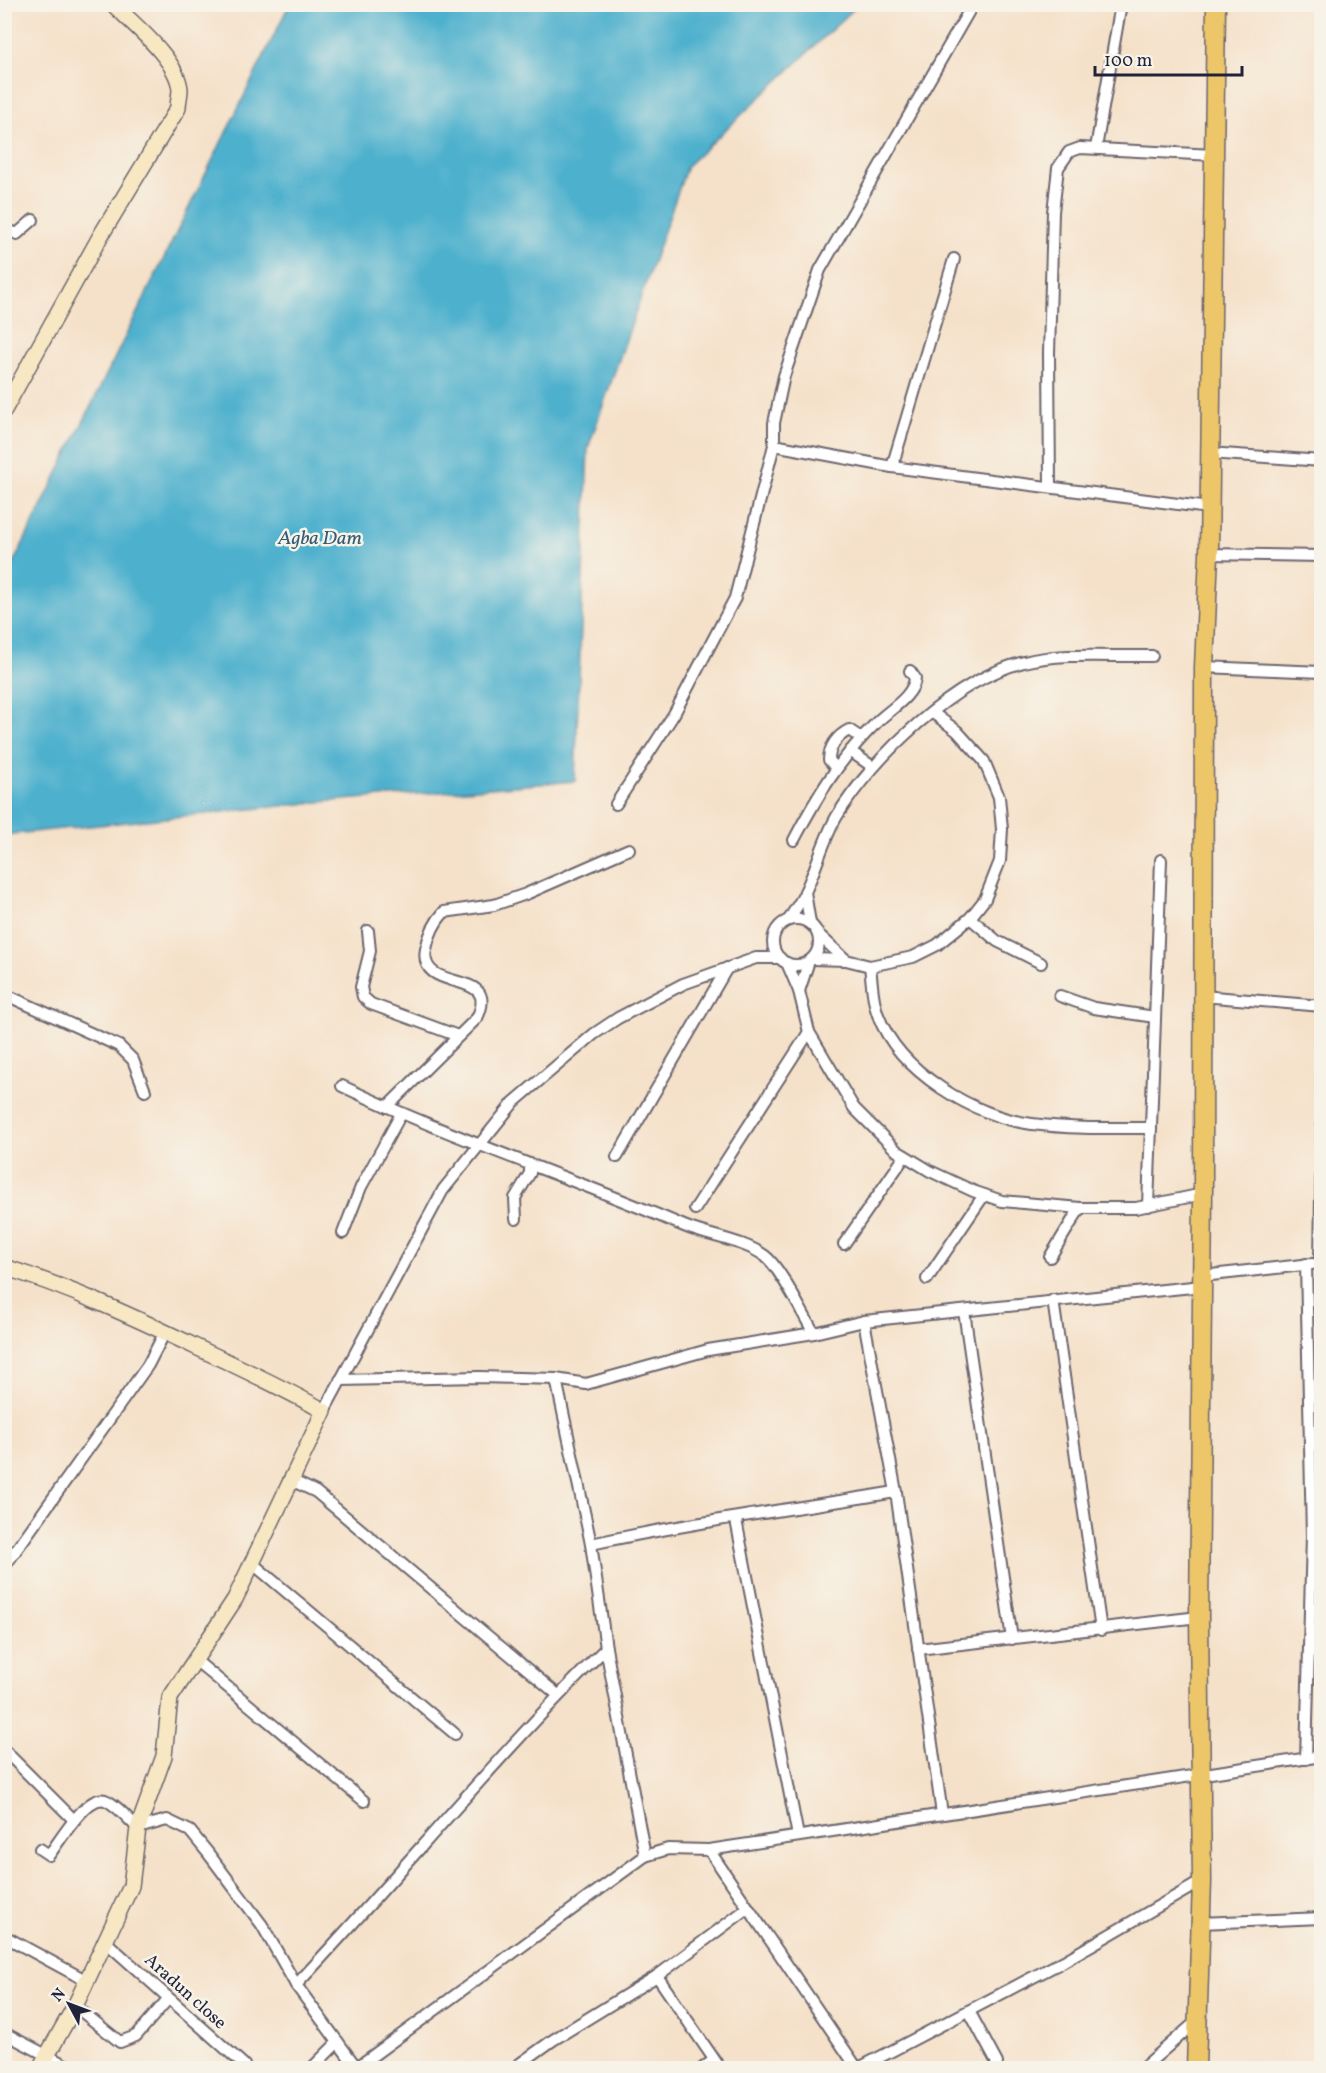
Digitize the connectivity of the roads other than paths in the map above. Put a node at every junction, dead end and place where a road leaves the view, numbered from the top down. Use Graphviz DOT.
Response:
graph roads {
  1 [pos="113,4"];
  2 [pos="973,4"];
  3 [pos="1121,4"];
  4 [pos="1216,4"];
  5 [pos="1096,148"];
  6 [pos="1214,155"];
  7 [pos="33,220"];
  8 [pos="4,228"];
  9 [pos="954,259"];
  10 [pos="4,410"];
  11 [pos="774,445"];
  12 [pos="1209,453"];
  13 [pos="1322,462"];
  14 [pos="892,466"];
  15 [pos="1050,486"];
  16 [pos="1209,508"];
  17 [pos="1209,554"];
  18 [pos="1322,556"];
  19 [pos="1152,656"];
  20 [pos="1204,667"];
  21 [pos="910,671"];
  22 [pos="1322,672"];
  23 [pos="933,713"];
  24 [pos="861,738"];
  25 [pos="850,751"];
  26 [pos="835,767"];
  27 [pos="873,767"];
  28 [pos="616,804"];
  29 [pos="794,840"];
  30 [pos="629,849"];
  31 [pos="1161,860"];
  32 [pos="805,892"];
  33 [pos="970,918"];
  34 [pos="789,920"];
  35 [pos="810,922"];
  36 [pos="368,932"];
  37 [pos="819,935"];
  38 [pos="773,941"];
  39 [pos="756,958"];
  40 [pos="810,960"];
  41 [pos="846,960"];
  42 [pos="784,961"];
  43 [pos="1041,963"];
  44 [pos="870,966"];
  45 [pos="727,968"];
  46 [pos="799,991"];
  47 [pos="4,994"];
  48 [pos="1060,996"];
  49 [pos="1202,996"];
  50 [pos="1322,1006"];
  51 [pos="1155,1017"];
  52 [pos="809,1032"];
  53 [pos="458,1036"];
  54 [pos="342,1086"];
  55 [pos="145,1091"];
  56 [pos="387,1107"];
  57 [pos="400,1114"];
  58 [pos="1322,1126"];
  59 [pos="1151,1128"];
  60 [pos="479,1144"];
  61 [pos="905,1156"];
  62 [pos="617,1157"];
  63 [pos="530,1164"];
  64 [pos="1203,1194"];
  65 [pos="984,1195"];
  66 [pos="1148,1206"];
  67 [pos="1080,1208"];
  68 [pos="695,1209"];
  69 [pos="516,1219"];
  70 [pos="343,1233"];
  71 [pos="844,1244"];
  72 [pos="1050,1257"];
  73 [pos="1321,1263"];
  74 [pos="1306,1264"];
  75 [pos="4,1268"];
  76 [pos="927,1279"];
  77 [pos="1202,1281"];
  78 [pos="1053,1300"];
  79 [pos="964,1311"];
  80 [pos="864,1321"];
  81 [pos="165,1332"];
  82 [pos="814,1333"];
  83 [pos="556,1379"];
  84 [pos="340,1380"];
  85 [pos="324,1411"];
  86 [pos="289,1479"];
  87 [pos="896,1492"];
  88 [pos="736,1520"];
  89 [pos="591,1544"];
  90 [pos="252,1563"];
  91 [pos="4,1567"];
  92 [pos="1199,1617"];
  93 [pos="1101,1630"];
  94 [pos="1012,1639"];
  95 [pos="606,1648"];
  96 [pos="918,1649"];
  97 [pos="194,1659"];
  98 [pos="558,1695"];
  99 [pos="455,1734"];
  100 [pos="5,1751"];
  101 [pos="1322,1756"];
  102 [pos="1306,1759"];
  103 [pos="1200,1775"];
  104 [pos="364,1802"];
  105 [pos="942,1814"];
  106 [pos="74,1821"];
  107 [pos="138,1828"];
  108 [pos="798,1836"];
  109 [pos="40,1849"];
  110 [pos="709,1850"];
  111 [pos="645,1856"];
  112 [pos="1202,1881"];
  113 [pos="748,1908"];
  114 [pos="1322,1918"];
  115 [pos="1200,1923"];
  116 [pos="4,1936"];
  117 [pos="106,1942"];
  118 [pos="657,1976"];
  119 [pos="87,1981"];
  120 [pos="296,1985"];
  121 [pos="168,1999"];
  122 [pos="75,2006"];
  123 [pos="969,2011"];
  124 [pos="1198,2020"];
  125 [pos="4,2033"];
  126 [pos="338,2043"];
  127 [pos="43,2062"];
  128 [pos="717,2064"];
  129 [pos="244,2065"];
  130 [pos="71,2068"];
  131 [pos="312,2068"];
  132 [pos="357,2068"];
  133 [pos="514,2068"];
  134 [pos="703,2068"];
  135 [pos="858,2068"];
  136 [pos="995,2068"];
  137 [pos="1143,2068"];
  138 [pos="1196,2068"];
  1 -- 10 [label="street"];
  2 -- 11 [label="street"];
  3 -- 5 [label="street"];
  4 -- 6 [label="main road"];
  5 -- 6 [label="street"];
  5 -- 15 [label="street"];
  6 -- 12 [label="main road"];
  7 -- 8 [label="street"];
  9 -- 14 [label="street"];
  11 -- 14 [label="street"];
  11 -- 28 [label="street"];
  12 -- 13 [label="street"];
  12 -- 16 [label="main road"];
  14 -- 15 [label="street"];
  15 -- 16 [label="street"];
  16 -- 17 [label="main road"];
  17 -- 18 [label="street"];
  17 -- 20 [label="main road"];
  19 -- 23 [label="street"];
  20 -- 22 [label="street"];
  20 -- 49 [label="main road"];
  21 -- 24 [label="street"];
  23 -- 27 [label="street"];
  23 -- 33 [label="street"];
  24 -- 25 [label="street"];
  24 -- 26 [label="street"];
  25 -- 26 [label="street"];
  25 -- 27 [label="street"];
  26 -- 29 [label="street"];
  27 -- 32 [label="street"];
  30 -- 53 [label="street"];
  31 -- 51 [label="street"];
  32 -- 34 [label="street"];
  32 -- 35 [label="street"];
  33 -- 43 [label="street"];
  33 -- 44 [label="street"];
  34 -- 35 [label="street"];
  34 -- 38 [label="street"];
  35 -- 37 [label="street"];
  36 -- 53 [label="street"];
  37 -- 40 [label="street"];
  37 -- 41 [label="street"];
  38 -- 39 [label="street"];
  38 -- 42 [label="street"];
  39 -- 42 [label="street"];
  39 -- 45 [label="street"];
  40 -- 41 [label="street"];
  40 -- 42 [label="street"];
  40 -- 46 [label="street"];
  41 -- 44 [label="street"];
  42 -- 46 [label="street"];
  44 -- 59 [label="street"];
  45 -- 60 [label="street"];
  45 -- 62 [label="street"];
  46 -- 52 [label="street"];
  47 -- 55 [label="street"];
  48 -- 51 [label="street"];
  49 -- 50 [label="street"];
  49 -- 64 [label="main road"];
  51 -- 59 [label="street"];
  52 -- 61 [label="street"];
  52 -- 68 [label="street"];
  53 -- 56 [label="street"];
  54 -- 56 [label="street"];
  56 -- 57 [label="street"];
  57 -- 60 [label="street"];
  57 -- 70 [label="street"];
  58 -- 73 [label="street"];
  59 -- 66 [label="street"];
  60 -- 63 [label="street"];
  60 -- 84 [label="street"];
  61 -- 65 [label="street"];
  61 -- 71 [label="street"];
  63 -- 69 [label="street"];
  63 -- 82 [label="street"];
  64 -- 66 [label="street"];
  64 -- 77 [label="main road"];
  65 -- 67 [label="street"];
  65 -- 76 [label="street"];
  66 -- 67 [label="street"];
  67 -- 72 [label="street"];
  73 -- 74 [label="street"];
  74 -- 77 [label="street"];
  74 -- 102 [label="street"];
  75 -- 81 [label="street"];
  77 -- 78 [label="street"];
  77 -- 92 [label="main road"];
  78 -- 79 [label="street"];
  78 -- 93 [label="street"];
  79 -- 80 [label="street"];
  79 -- 94 [label="street"];
  80 -- 82 [label="street"];
  80 -- 87 [label="street"];
  81 -- 85 [label="street"];
  81 -- 91 [label="street"];
  82 -- 83 [label="street"];
  83 -- 84 [label="street"];
  83 -- 89 [label="street"];
  84 -- 85 [label="street"];
  85 -- 86 [label="street"];
  86 -- 90 [label="street"];
  86 -- 98 [label="street"];
  87 -- 88 [label="street"];
  87 -- 96 [label="street"];
  88 -- 89 [label="street"];
  88 -- 108 [label="street"];
  89 -- 95 [label="street"];
  90 -- 97 [label="street"];
  90 -- 99 [label="street"];
  92 -- 93 [label="street"];
  92 -- 103 [label="main road"];
  93 -- 94 [label="street"];
  94 -- 96 [label="street"];
  95 -- 98 [label="street"];
  95 -- 111 [label="street"];
  96 -- 105 [label="street"];
  97 -- 104 [label="street"];
  97 -- 107 [label="street"];
  98 -- 120 [label="street"];
  100 -- 106 [label="street"];
  101 -- 102 [label="street"];
  102 -- 103 [label="street"];
  103 -- 105 [label="street"];
  103 -- 112 [label="main road"];
  105 -- 108 [label="street"];
  106 -- 107 [label="street"];
  106 -- 109 [label="street"];
  107 -- 117 [label="street"];
  107 -- 120 [label="street"];
  108 -- 110 [label="street"];
  110 -- 111 [label="street"];
  110 -- 113 [label="street"];
  111 -- 132 [label="street"];
  112 -- 115 [label="main road"];
  112 -- 123 [label="street"];
  113 -- 118 [label="street"];
  113 -- 135 [label="street"];
  114 -- 115 [label="street"];
  115 -- 124 [label="main road"];
  116 -- 119 [label="street"];
  117 -- 119 [label="street"];
  117 -- 121 [label="street, Aradun close"];
  118 -- 128 [label="street"];
  118 -- 133 [label="street"];
  119 -- 122 [label="street"];
  120 -- 126 [label="street"];
  121 -- 122 [label="street"];
  121 -- 129 [label="street, Aradun close"];
  122 -- 127 [label="street"];
  123 -- 135 [label="street"];
  123 -- 136 [label="street"];
  124 -- 137 [label="street"];
  124 -- 138 [label="main road"];
  125 -- 127 [label="street"];
  126 -- 131 [label="street"];
  126 -- 132 [label="street"];
  127 -- 130 [label="street"];
  128 -- 134 [label="street"];
}
